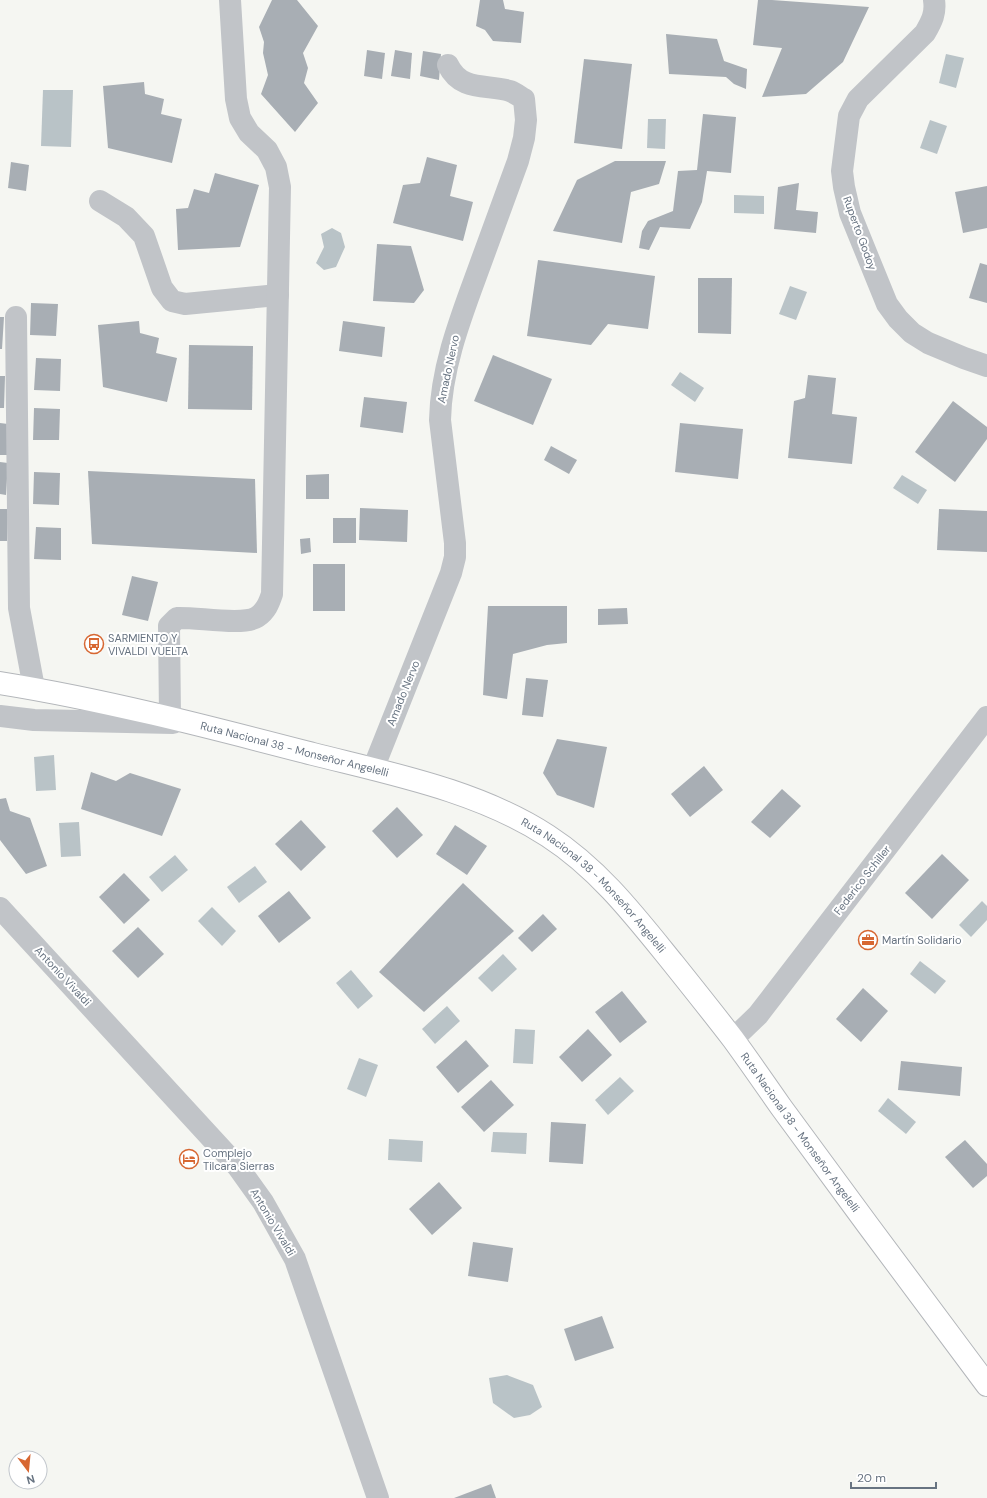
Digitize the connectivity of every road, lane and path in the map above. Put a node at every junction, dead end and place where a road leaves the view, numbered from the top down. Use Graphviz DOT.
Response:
graph roads {
  1 [pos="230,0"];
  2 [pos="934,0"];
  3 [pos="448,65"];
  4 [pos="100,201"];
  5 [pos="278,295"];
  6 [pos="16,317"];
  7 [pos="987,366"];
  8 [pos="0,682"];
  9 [pos="34,688"];
  10 [pos="0,716"];
  11 [pos="170,717"];
  12 [pos="987,717"];
  13 [pos="196,724"];
  14 [pos="373,769"];
  15 [pos="0,908"];
  16 [pos="733,1039"];
  17 [pos="987,1385"];
  18 [pos="378,1498"];
  1 -- 5 [label="street"];
  2 -- 7 [label="street, Ruperto Godoy"];
  3 -- 14 [label="street, Amado Nervo"];
  4 -- 5 [label="street"];
  5 -- 11 [label="street"];
  6 -- 9 [label="street"];
  8 -- 9 [label="main road, Ruta Nacional 38 - Monseñor Angelelli"];
  9 -- 11 [label="main road, Ruta Nacional 38 - Monseñor Angelelli"];
  10 -- 13 [label="street"];
  11 -- 13 [label="main road, Ruta Nacional 38 - Monseñor Angelelli"];
  12 -- 16 [label="street, Federico Schiller"];
  13 -- 14 [label="main road, Ruta Nacional 38 - Monseñor Angelelli"];
  14 -- 16 [label="main road, Ruta Nacional 38 - Monseñor Angelelli"];
  15 -- 18 [label="street, Antonio Vivaldi"];
  16 -- 17 [label="main road, Ruta Nacional 38 - Monseñor Angelelli"];
}
